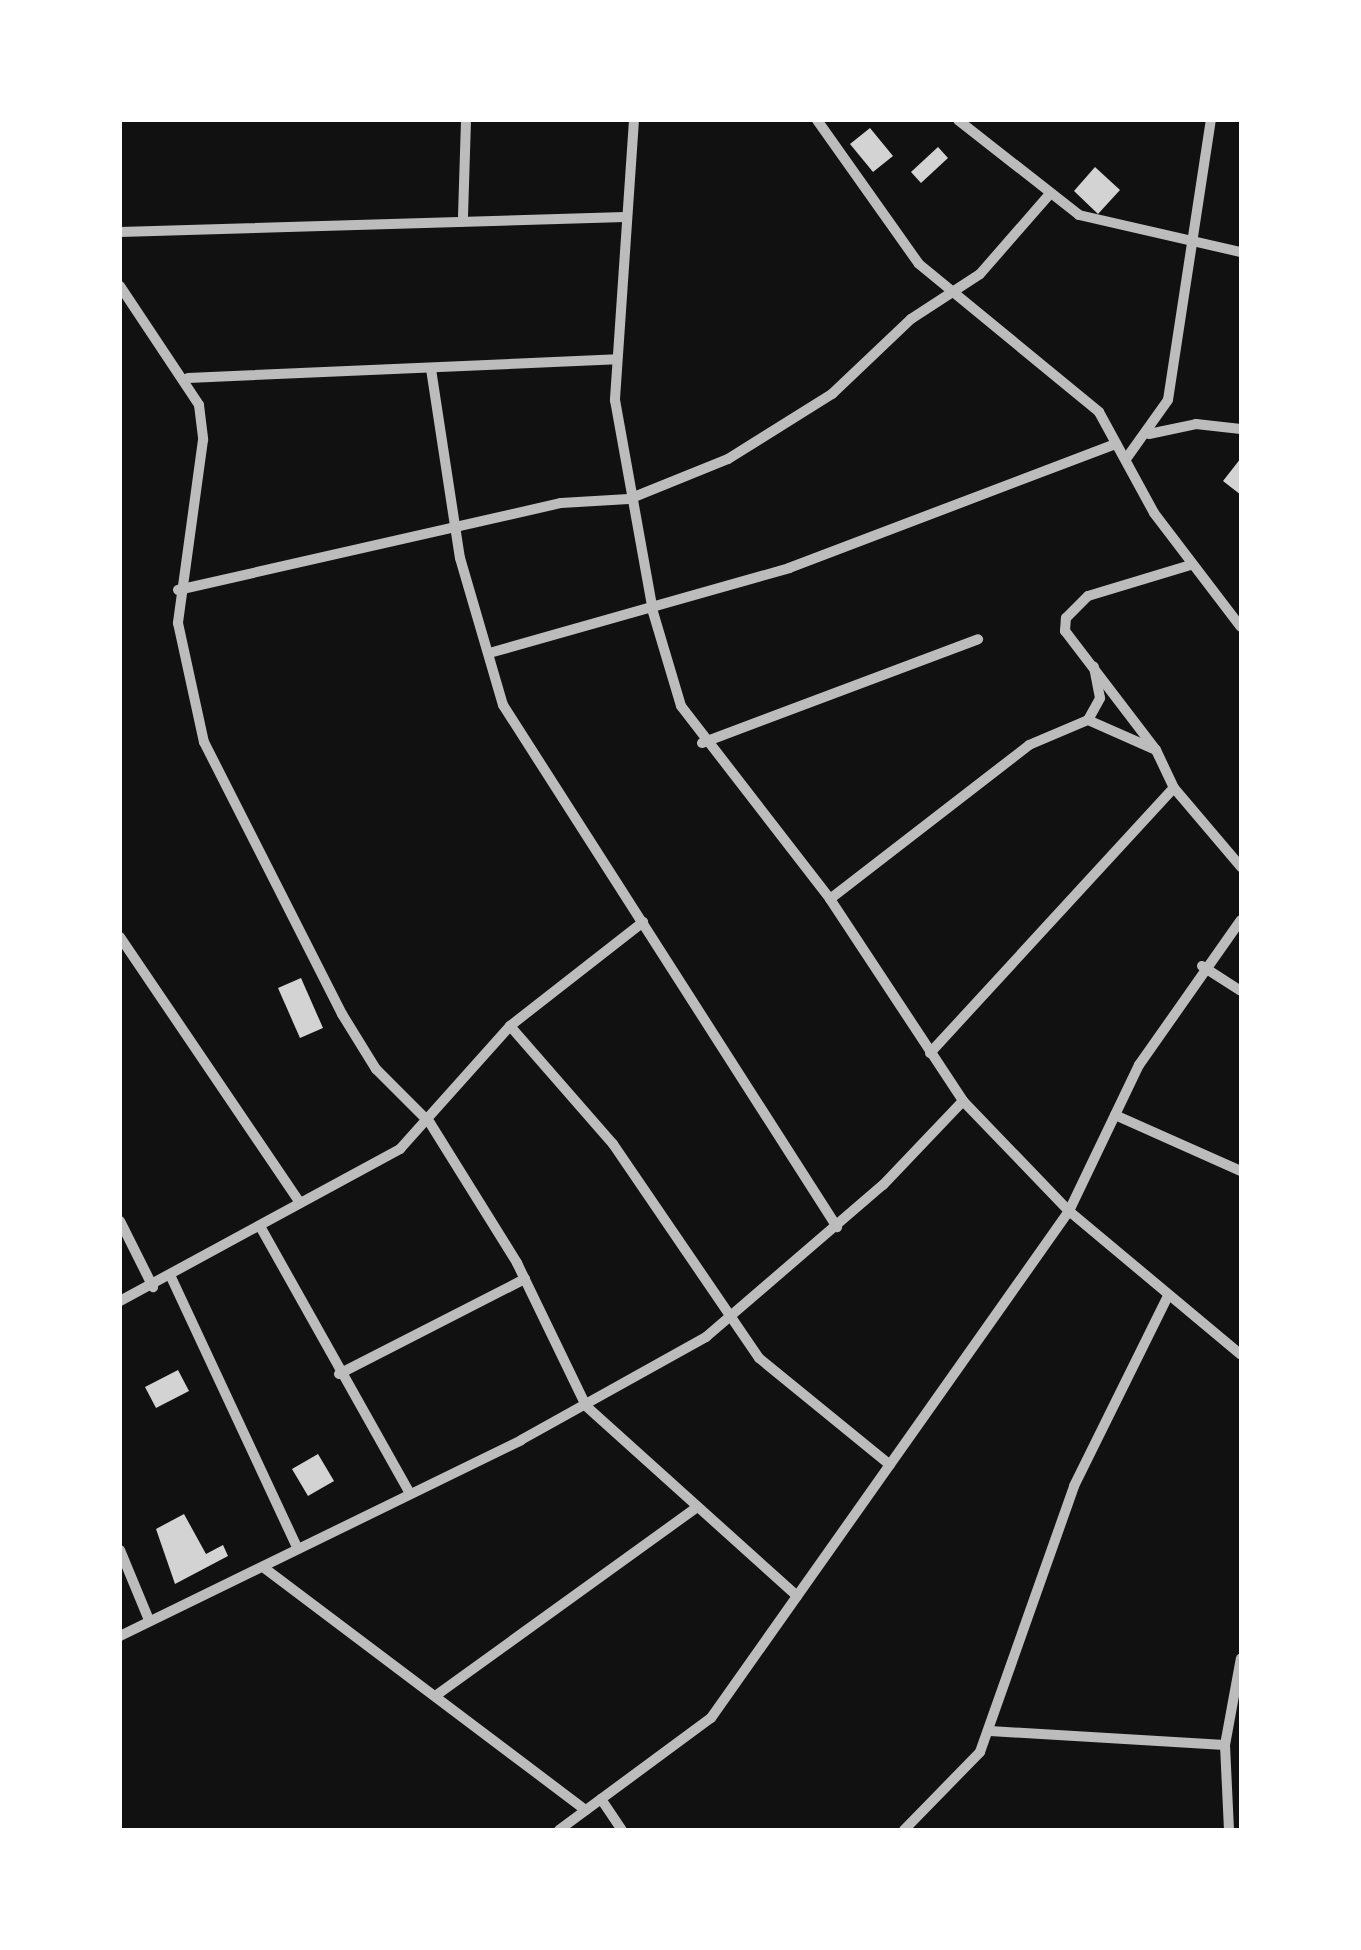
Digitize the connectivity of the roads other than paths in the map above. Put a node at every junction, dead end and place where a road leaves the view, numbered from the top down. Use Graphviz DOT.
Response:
graph roads {
  1 [pos="466,120"];
  2 [pos="634,120"];
  3 [pos="817,120"];
  4 [pos="958,120"];
  5 [pos="1212,120"];
  6 [pos="971,125"];
  7 [pos="1048,196"];
  8 [pos="463,216"];
  9 [pos="625,217"];
  10 [pos="120,232"];
  11 [pos="1192,242"];
  12 [pos="1241,252"];
  13 [pos="120,286"];
  14 [pos="949,290"];
  15 [pos="617,358"];
  16 [pos="431,369"];
  17 [pos="188,378"];
  18 [pos="1241,429"];
  19 [pos="1148,434"];
  20 [pos="1116,444"];
  21 [pos="1126,459"];
  22 [pos="629,499"];
  23 [pos="455,531"];
  24 [pos="1191,565"];
  25 [pos="178,590"];
  26 [pos="652,612"];
  27 [pos="1241,627"];
  28 [pos="978,639"];
  29 [pos="493,652"];
  30 [pos="1094,667"];
  31 [pos="1088,720"];
  32 [pos="702,743"];
  33 [pos="1156,750"];
  34 [pos="1174,788"];
  35 [pos="1241,867"];
  36 [pos="830,899"];
  37 [pos="1241,920"];
  38 [pos="643,922"];
  39 [pos="120,938"];
  40 [pos="1202,966"];
  41 [pos="1241,991"];
  42 [pos="510,1026"];
  43 [pos="930,1053"];
  44 [pos="963,1100"];
  45 [pos="1115,1115"];
  46 [pos="430,1123"];
  47 [pos="1241,1171"];
  48 [pos="300,1203"];
  49 [pos="1069,1211"];
  50 [pos="120,1221"];
  51 [pos="836,1227"];
  52 [pos="261,1228"];
  53 [pos="170,1277"];
  54 [pos="525,1278"];
  55 [pos="153,1286"];
  56 [pos="1168,1296"];
  57 [pos="120,1301"];
  58 [pos="736,1314"];
  59 [pos="1241,1355"];
  60 [pos="340,1374"];
  61 [pos="586,1406"];
  62 [pos="890,1464"];
  63 [pos="410,1492"];
  64 [pos="696,1507"];
  65 [pos="298,1549"];
  66 [pos="120,1550"];
  67 [pos="263,1567"];
  68 [pos="797,1596"];
  69 [pos="148,1620"];
  70 [pos="120,1636"];
  71 [pos="1241,1658"];
  72 [pos="438,1694"];
  73 [pos="990,1732"];
  74 [pos="1225,1745"];
  75 [pos="601,1799"];
  76 [pos="586,1810"];
  77 [pos="559,1830"];
  78 [pos="622,1830"];
  79 [pos="904,1830"];
  80 [pos="1229,1830"];
  1 -- 8 [label="street"];
  2 -- 9 [label="street"];
  3 -- 14 [label="street"];
  4 -- 6 [label="street"];
  5 -- 11 [label="street"];
  6 -- 7 [label="street"];
  7 -- 11 [label="street"];
  7 -- 14 [label="street"];
  8 -- 9 [label="street"];
  8 -- 10 [label="street"];
  9 -- 15 [label="street"];
  11 -- 12 [label="street"];
  11 -- 19 [label="street"];
  13 -- 17 [label="street"];
  14 -- 20 [label="street"];
  14 -- 22 [label="street"];
  15 -- 16 [label="street"];
  15 -- 22 [label="street"];
  16 -- 17 [label="street"];
  16 -- 23 [label="street"];
  17 -- 25 [label="street"];
  18 -- 19 [label="street"];
  19 -- 21 [label="street"];
  20 -- 21 [label="street"];
  20 -- 26 [label="street"];
  21 -- 24 [label="street"];
  22 -- 23 [label="street"];
  22 -- 26 [label="street"];
  23 -- 25 [label="street"];
  23 -- 29 [label="street"];
  24 -- 27 [label="street"];
  24 -- 30 [label="street"];
  25 -- 46 [label="street"];
  26 -- 29 [label="street"];
  26 -- 32 [label="street"];
  28 -- 32 [label="street"];
  29 -- 38 [label="street"];
  30 -- 31 [label="street"];
  30 -- 33 [label="street"];
  31 -- 33 [label="street"];
  31 -- 36 [label="street"];
  32 -- 36 [label="street"];
  33 -- 34 [label="street"];
  34 -- 35 [label="street"];
  34 -- 43 [label="street"];
  36 -- 43 [label="street"];
  37 -- 40 [label="street"];
  38 -- 42 [label="street"];
  38 -- 51 [label="street"];
  39 -- 48 [label="street"];
  40 -- 41 [label="street"];
  40 -- 45 [label="street"];
  42 -- 46 [label="street"];
  42 -- 58 [label="street"];
  43 -- 44 [label="street"];
  44 -- 49 [label="street"];
  44 -- 51 [label="street"];
  45 -- 47 [label="street"];
  45 -- 49 [label="street"];
  46 -- 48 [label="street"];
  46 -- 54 [label="street"];
  48 -- 52 [label="street"];
  49 -- 56 [label="street"];
  49 -- 62 [label="street"];
  50 -- 55 [label="street"];
  51 -- 58 [label="street"];
  52 -- 53 [label="street"];
  52 -- 60 [label="street"];
  53 -- 55 [label="street"];
  53 -- 65 [label="street"];
  54 -- 60 [label="street"];
  54 -- 61 [label="street"];
  55 -- 57 [label="street"];
  56 -- 59 [label="street"];
  56 -- 73 [label="street"];
  58 -- 61 [label="street"];
  58 -- 62 [label="street"];
  60 -- 63 [label="street"];
  61 -- 63 [label="street"];
  61 -- 64 [label="street"];
  62 -- 68 [label="street"];
  63 -- 65 [label="street"];
  64 -- 68 [label="street"];
  64 -- 72 [label="street"];
  65 -- 67 [label="street"];
  66 -- 69 [label="street"];
  67 -- 69 [label="street"];
  67 -- 72 [label="street"];
  68 -- 75 [label="street"];
  69 -- 70 [label="street"];
  71 -- 74 [label="street"];
  72 -- 76 [label="street"];
  73 -- 74 [label="street"];
  73 -- 79 [label="street"];
  74 -- 80 [label="street"];
  75 -- 76 [label="street"];
  75 -- 78 [label="street"];
  76 -- 77 [label="street"];
}
